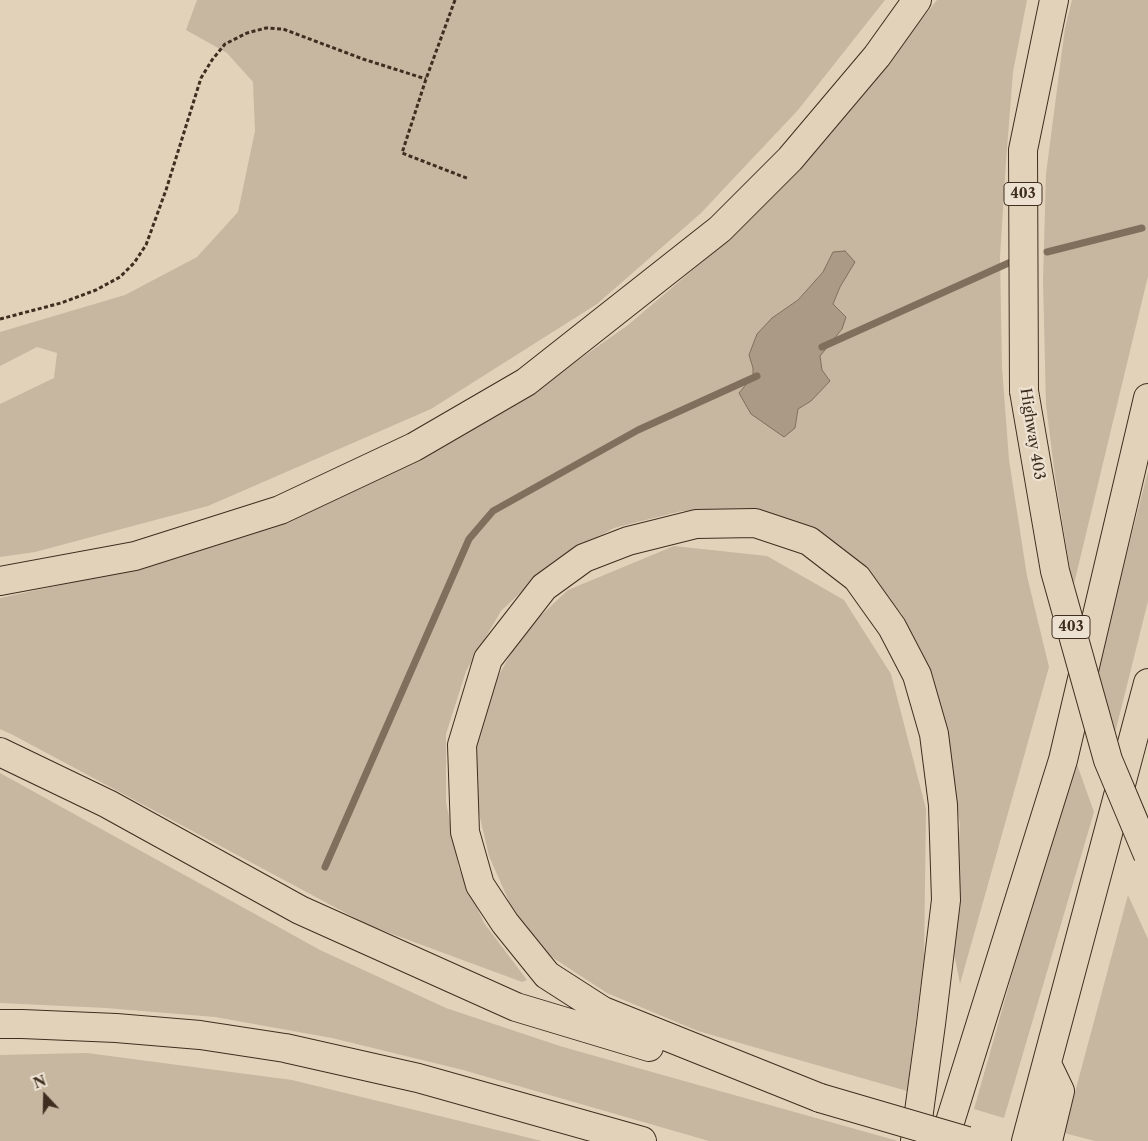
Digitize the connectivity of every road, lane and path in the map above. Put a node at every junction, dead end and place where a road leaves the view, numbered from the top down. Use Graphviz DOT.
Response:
graph roads {
  1 [pos="455,0"];
  2 [pos="917,0"];
  3 [pos="1054,0"];
  4 [pos="426,79"];
  5 [pos="469,179"];
  6 [pos="0,319"];
  7 [pos="1148,398"];
  8 [pos="0,582"];
  9 [pos="1148,683"];
  10 [pos="0,752"];
  11 [pos="1148,855"];
  12 [pos="0,1024"];
  13 [pos="1047,1064"];
  14 [pos="820,1098"];
  15 [pos="642,1141"];
  16 [pos="915,1141"];
  17 [pos="944,1141"];
  18 [pos="967,1141"];
  19 [pos="1026,1141"];
  20 [pos="1048,1141"];
  1 -- 4 [label="path"];
  2 -- 8 [label="highway"];
  3 -- 11 [label="highway, Highway 403 / 403, bridge"];
  4 -- 5 [label="path"];
  4 -- 6 [label="path"];
  7 -- 17 [label="highway"];
  9 -- 13 [label="highway"];
  10 -- 14 [label="highway"];
  12 -- 15 [label="highway"];
  13 -- 19 [label="highway"];
  13 -- 20 [label="highway"];
  14 -- 16 [label="highway"];
  14 -- 18 [label="highway, bridge"];
}
